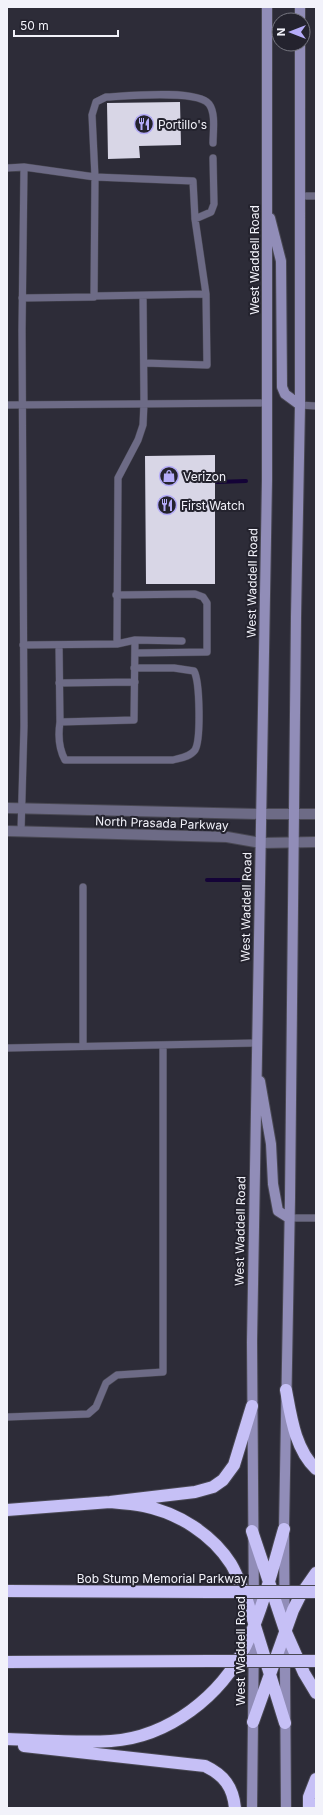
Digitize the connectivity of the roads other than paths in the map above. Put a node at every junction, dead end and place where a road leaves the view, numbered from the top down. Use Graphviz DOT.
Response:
graph roads {
  1 [pos="267,7"];
  2 [pos="300,52"];
  3 [pos="213,143"];
  4 [pos="213,158"];
  5 [pos="7,168"];
  6 [pos="24,168"];
  7 [pos="95,177"];
  8 [pos="299,196"];
  9 [pos="316,196"];
  10 [pos="266,205"];
  11 [pos="195,219"];
  12 [pos="206,294"];
  13 [pos="94,296"];
  14 [pos="143,296"];
  15 [pos="22,298"];
  16 [pos="144,363"];
  17 [pos="144,403"];
  18 [pos="267,403"];
  19 [pos="7,405"];
  20 [pos="22,405"];
  21 [pos="300,406"];
  22 [pos="316,406"];
  23 [pos="116,595"];
  24 [pos="135,640"];
  25 [pos="182,641"];
  26 [pos="117,644"];
  27 [pos="23,645"];
  28 [pos="59,645"];
  29 [pos="135,653"];
  30 [pos="134,668"];
  31 [pos="135,682"];
  32 [pos="59,683"];
  33 [pos="60,722"];
  34 [pos="7,808"];
  35 [pos="22,809"];
  36 [pos="261,814"];
  37 [pos="294,814"];
  38 [pos="316,814"];
  39 [pos="7,831"];
  40 [pos="21,831"];
  41 [pos="261,842"];
  42 [pos="294,842"];
  43 [pos="316,842"];
  44 [pos="83,887"];
  45 [pos="256,1043"];
  46 [pos="163,1045"];
  47 [pos="83,1046"];
  48 [pos="7,1048"];
  49 [pos="256,1060"];
  50 [pos="290,1218"];
  51 [pos="316,1218"];
  52 [pos="286,1390"];
  53 [pos="252,1406"];
  54 [pos="7,1417"];
  55 [pos="316,1469"];
  56 [pos="110,1502"];
  57 [pos="7,1510"];
  58 [pos="284,1529"];
  59 [pos="252,1531"];
  60 [pos="316,1574"];
  61 [pos="269,1579"];
  62 [pos="7,1591"];
  63 [pos="316,1592"];
  64 [pos="254,1625"];
  65 [pos="285,1630"];
  66 [pos="316,1661"];
  67 [pos="7,1662"];
  68 [pos="270,1675"];
  69 [pos="316,1693"];
  70 [pos="253,1722"];
  71 [pos="285,1723"];
  72 [pos="7,1739"];
  73 [pos="7,1744"];
  74 [pos="316,1779"];
  75 [pos="235,1808"];
  76 [pos="252,1808"];
  77 [pos="286,1808"];
  78 [pos="308,1808"];
  1 -- 10 [label="main road, West Waddell Road"];
  2 -- 8 [label="main road"];
  3 -- 7 [label="lane"];
  4 -- 11 [label="lane"];
  5 -- 6 [label="lane"];
  6 -- 7 [label="lane"];
  6 -- 15 [label="lane"];
  7 -- 11 [label="lane"];
  7 -- 13 [label="lane"];
  8 -- 9 [label="lane"];
  8 -- 21 [label="main road"];
  10 -- 18 [label="main road, West Waddell Road"];
  10 -- 21 [label="main road"];
  11 -- 12 [label="lane"];
  12 -- 14 [label="lane"];
  12 -- 16 [label="lane"];
  13 -- 14 [label="lane"];
  13 -- 15 [label="lane"];
  14 -- 16 [label="lane"];
  15 -- 20 [label="lane"];
  16 -- 17 [label="lane"];
  17 -- 18 [label="lane"];
  17 -- 20 [label="lane"];
  17 -- 23 [label="lane"];
  18 -- 36 [label="main road, West Waddell Road"];
  19 -- 20 [label="lane"];
  20 -- 27 [label="lane"];
  21 -- 22 [label="lane"];
  21 -- 37 [label="main road"];
  23 -- 26 [label="lane"];
  23 -- 29 [label="lane"];
  24 -- 25 [label="lane"];
  24 -- 26 [label="lane"];
  24 -- 29 [label="lane"];
  26 -- 28 [label="lane"];
  27 -- 28 [label="lane"];
  27 -- 35 [label="lane"];
  28 -- 32 [label="lane"];
  29 -- 30 [label="lane"];
  30 -- 31 [label="lane"];
  30 -- 33 [label="lane"];
  31 -- 32 [label="lane"];
  31 -- 33 [label="lane"];
  32 -- 33 [label="lane"];
  34 -- 35 [label="street, North Prasada Parkway"];
  35 -- 36 [label="street, North Prasada Parkway"];
  35 -- 40 [label="lane"];
  36 -- 37 [label="street, North Prasada Parkway"];
  36 -- 41 [label="main road, West Waddell Road"];
  37 -- 38 [label="street, North Prasada Parkway"];
  37 -- 42 [label="main road"];
  39 -- 40 [label="street, North Prasada Parkway"];
  40 -- 41 [label="street, North Prasada Parkway"];
  41 -- 42 [label="street, North Prasada Parkway"];
  41 -- 45 [label="main road, West Waddell Road"];
  42 -- 43 [label="street, North Prasada Parkway"];
  42 -- 50 [label="main road"];
  44 -- 47 [label="lane"];
  45 -- 46 [label="lane"];
  45 -- 49 [label="main road, West Waddell Road"];
  46 -- 47 [label="lane"];
  46 -- 54 [label="lane"];
  47 -- 48 [label="lane"];
  49 -- 50 [label="main road"];
  49 -- 53 [label="main road, West Waddell Road"];
  50 -- 51 [label="lane"];
  50 -- 52 [label="main road"];
  52 -- 55 [label="highway"];
  52 -- 58 [label="main road"];
  53 -- 56 [label="highway"];
  53 -- 59 [label="main road, West Waddell Road"];
  56 -- 57 [label="highway"];
  56 -- 64 [label="highway"];
  58 -- 61 [label="highway"];
  58 -- 65 [label="main road"];
  59 -- 61 [label="highway"];
  59 -- 64 [label="main road, West Waddell Road"];
  60 -- 65 [label="highway"];
  61 -- 64 [label="highway"];
  61 -- 65 [label="highway"];
  62 -- 63 [label="highway, Bob Stump Memorial Parkway, bridge"];
  64 -- 68 [label="highway"];
  64 -- 70 [label="main road, West Waddell Road"];
  64 -- 72 [label="highway"];
  65 -- 68 [label="highway"];
  65 -- 69 [label="highway"];
  65 -- 71 [label="main road"];
  66 -- 67 [label="highway, bridge"];
  68 -- 70 [label="highway"];
  68 -- 71 [label="highway"];
  70 -- 76 [label="main road, West Waddell Road"];
  71 -- 77 [label="main road"];
  73 -- 75 [label="highway"];
  74 -- 78 [label="highway"];
}
